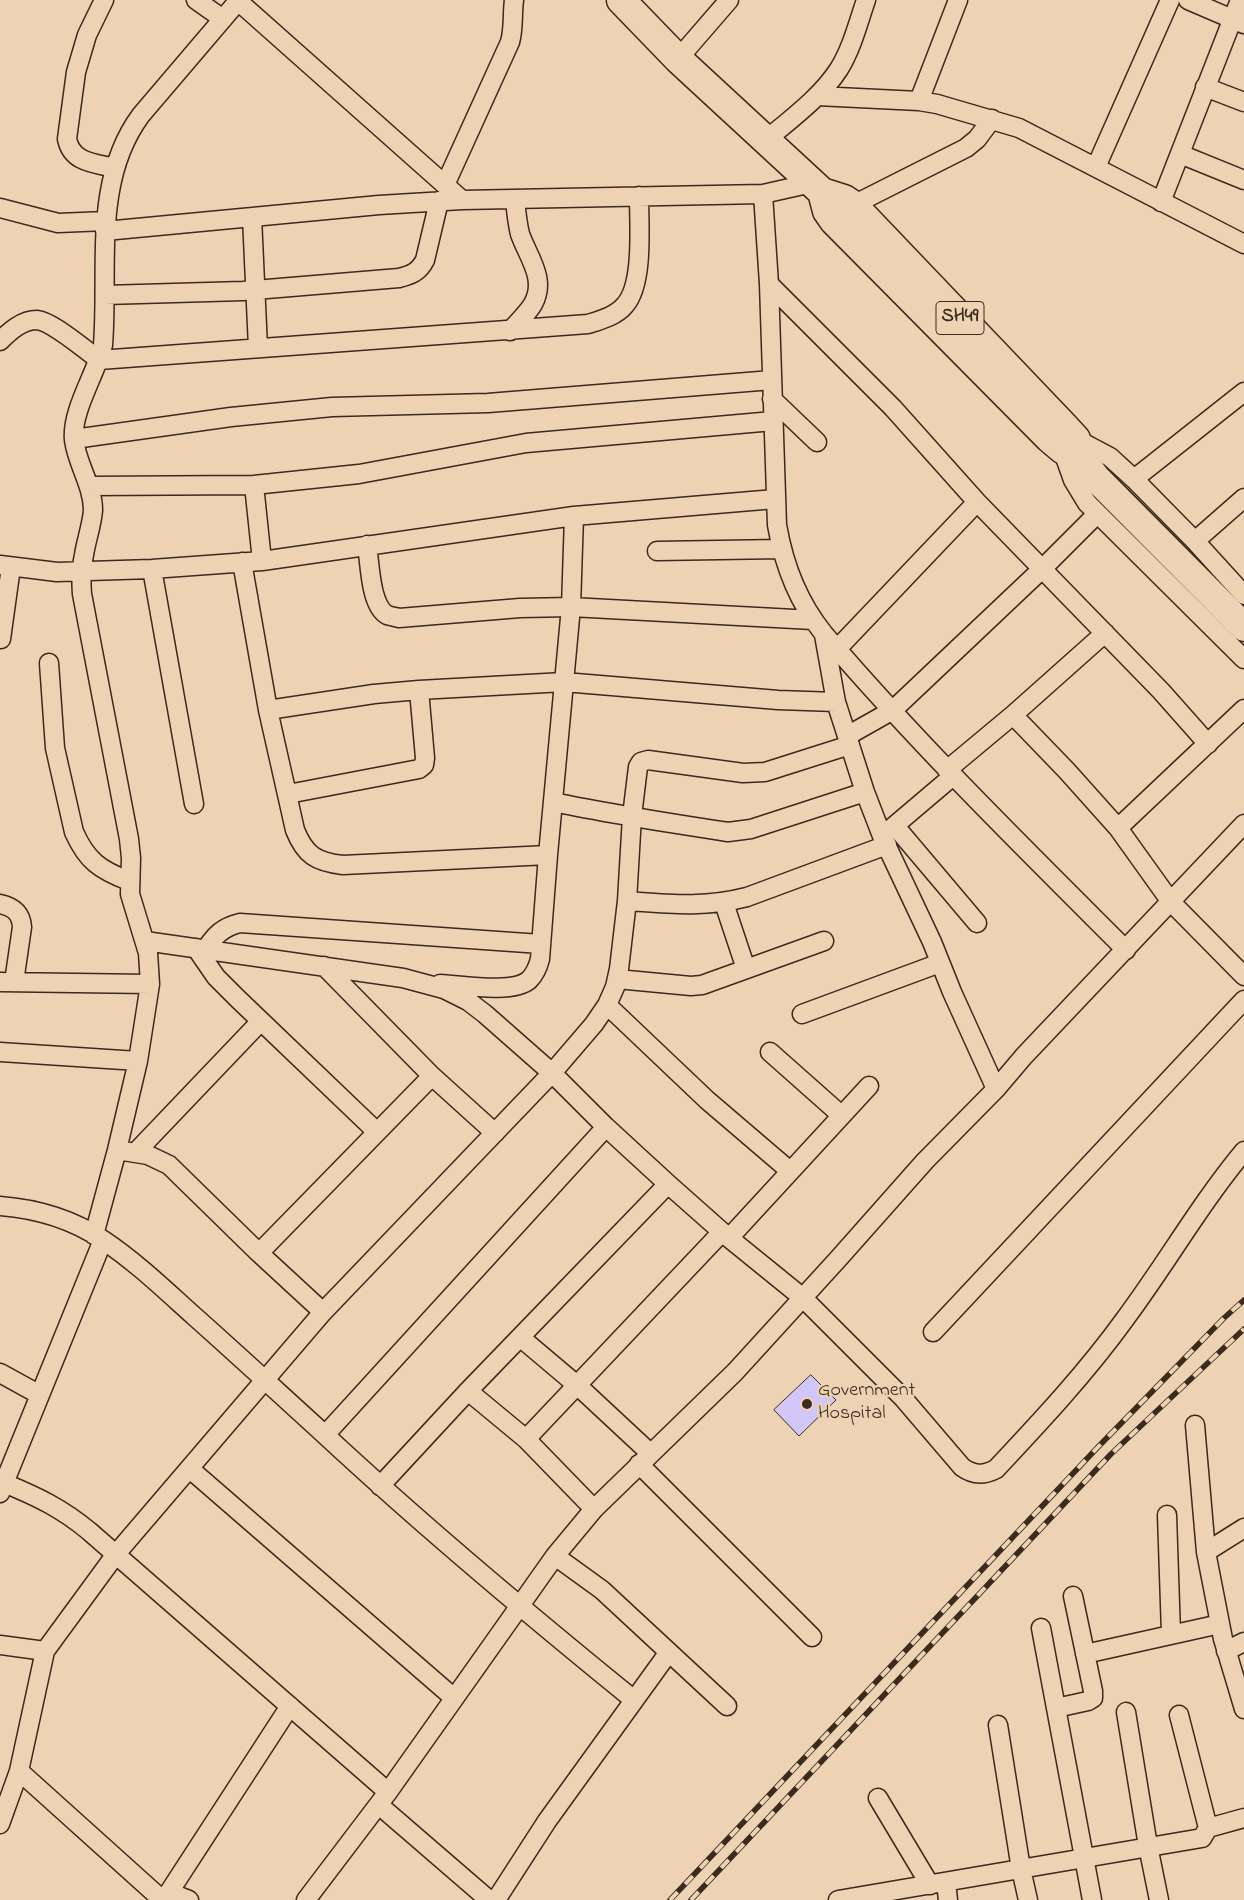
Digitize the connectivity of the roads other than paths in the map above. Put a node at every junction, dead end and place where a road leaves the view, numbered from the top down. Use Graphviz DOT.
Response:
graph roads {
  1 [pos="104,0"];
  2 [pos="196,0"];
  3 [pos="238,0"];
  4 [pos="514,0"];
  5 [pos="621,0"];
  6 [pos="729,0"];
  7 [pos="866,0"];
  8 [pos="958,0"];
  9 [pos="1170,0"];
  10 [pos="1188,0"];
  11 [pos="1240,0"];
  12 [pos="223,19"];
  13 [pos="1238,21"];
  14 [pos="678,59"];
  15 [pos="1205,87"];
  16 [pos="817,96"];
  17 [pos="919,101"];
  18 [pos="1244,102"];
  19 [pos="992,119"];
  20 [pos="766,140"];
  21 [pos="1180,154"];
  22 [pos="115,168"];
  23 [pos="1096,168"];
  24 [pos="1244,180"];
  25 [pos="817,188"];
  26 [pos="442,193"];
  27 [pos="762,194"];
  28 [pos="639,196"];
  29 [pos="515,199"];
  30 [pos="1161,202"];
  31 [pos="853,205"];
  32 [pos="0,208"];
  33 [pos="252,217"];
  34 [pos="106,226"];
  35 [pos="1244,244"];
  36 [pos="769,284"];
  37 [pos="256,289"];
  38 [pos="105,295"];
  39 [pos="510,331"];
  40 [pos="0,341"];
  41 [pos="258,348"];
  42 [pos="99,360"];
  43 [pos="772,380"];
  44 [pos="1244,392"];
  45 [pos="772,399"];
  46 [pos="773,421"];
  47 [pos="74,438"];
  48 [pos="817,442"];
  49 [pos="1079,457"];
  50 [pos="1134,478"];
  51 [pos="254,485"];
  52 [pos="88,486"];
  53 [pos="1244,498"];
  54 [pos="775,499"];
  55 [pos="977,502"];
  56 [pos="1097,514"];
  57 [pos="574,516"];
  58 [pos="1195,541"];
  59 [pos="367,546"];
  60 [pos="781,549"];
  61 [pos="657,551"];
  62 [pos="262,561"];
  63 [pos="242,562"];
  64 [pos="6,566"];
  65 [pos="152,568"];
  66 [pos="1042,569"];
  67 [pos="82,571"];
  68 [pos="1244,595"];
  69 [pos="572,606"];
  70 [pos="813,620"];
  71 [pos="1244,627"];
  72 [pos="1104,633"];
  73 [pos="824,634"];
  74 [pos="1,639"];
  75 [pos="837,649"];
  76 [pos="1244,659"];
  77 [pos="49,663"];
  78 [pos="564,682"];
  79 [pos="419,690"];
  80 [pos="836,702"];
  81 [pos="1244,709"];
  82 [pos="268,710"];
  83 [pos="893,710"];
  84 [pos="1013,715"];
  85 [pos="849,741"];
  86 [pos="1208,744"];
  87 [pos="950,773"];
  88 [pos="865,792"];
  89 [pos="288,794"];
  90 [pos="553,802"];
  91 [pos="194,804"];
  92 [pos="632,816"];
  93 [pos="1244,824"];
  94 [pos="1118,828"];
  95 [pos="888,836"];
  96 [pos="548,855"];
  97 [pos="129,881"];
  98 [pos="627,901"];
  99 [pos="1171,902"];
  100 [pos="724,903"];
  101 [pos="0,904"];
  102 [pos="977,923"];
  103 [pos="145,941"];
  104 [pos="824,941"];
  105 [pos="541,944"];
  106 [pos="201,948"];
  107 [pos="1126,950"];
  108 [pos="940,963"];
  109 [pos="324,966"];
  110 [pos="746,969"];
  111 [pos="1244,976"];
  112 [pos="617,979"];
  113 [pos="7,982"];
  114 [pos="425,983"];
  115 [pos="150,984"];
  116 [pos="1244,1000"];
  117 [pos="607,1005"];
  118 [pos="802,1014"];
  119 [pos="261,1022"];
  120 [pos="0,1052"];
  121 [pos="770,1052"];
  122 [pos="138,1061"];
  123 [pos="552,1073"];
  124 [pos="432,1076"];
  125 [pos="869,1086"];
  126 [pos="996,1089"];
  127 [pos="841,1115"];
  128 [pos="606,1127"];
  129 [pos="377,1132"];
  130 [pos="496,1133"];
  131 [pos="117,1150"];
  132 [pos="1244,1151"];
  133 [pos="136,1152"];
  134 [pos="790,1171"];
  135 [pos="668,1184"];
  136 [pos="0,1206"];
  137 [pos="726,1235"];
  138 [pos="99,1237"];
  139 [pos="259,1253"];
  140 [pos="803,1298"];
  141 [pos="323,1312"];
  142 [pos="933,1332"];
  143 [pos="520,1337"];
  144 [pos="0,1374"];
  145 [pos="264,1379"];
  146 [pos="578,1386"];
  147 [pos="468,1391"];
  148 [pos="40,1395"];
  149 [pos="1195,1425"];
  150 [pos="324,1435"];
  151 [pos="526,1439"];
  152 [pos="644,1458"];
  153 [pos="190,1469"];
  154 [pos="380,1486"];
  155 [pos="1,1489"];
  156 [pos="594,1509"];
  157 [pos="1167,1515"];
  158 [pos="1244,1528"];
  159 [pos="1206,1552"];
  160 [pos="116,1554"];
  161 [pos="555,1556"];
  162 [pos="1073,1596"];
  163 [pos="519,1607"];
  164 [pos="1220,1624"];
  165 [pos="1042,1628"];
  166 [pos="1171,1634"];
  167 [pos="812,1637"];
  168 [pos="1244,1642"];
  169 [pos="0,1645"];
  170 [pos="45,1651"];
  171 [pos="1226,1651"];
  172 [pos="669,1652"];
  173 [pos="1085,1654"];
  174 [pos="1241,1688"];
  175 [pos="454,1698"];
  176 [pos="634,1700"];
  177 [pos="290,1706"];
  178 [pos="726,1706"];
  179 [pos="1056,1708"];
  180 [pos="1244,1709"];
  181 [pos="1126,1712"];
  182 [pos="1179,1715"];
  183 [pos="998,1725"];
  184 [pos="19,1772"];
  185 [pos="878,1798"];
  186 [pos="383,1799"];
  187 [pos="1244,1818"];
  188 [pos="0,1824"];
  189 [pos="1208,1828"];
  190 [pos="1148,1846"];
  191 [pos="1084,1859"];
  192 [pos="1021,1870"];
  193 [pos="938,1884"];
  194 [pos="164,1900"];
  195 [pos="189,1900"];
  196 [pos="306,1900"];
  197 [pos="489,1900"];
  198 [pos="496,1900"];
  199 [pos="838,1900"];
  200 [pos="948,1900"];
  201 [pos="1028,1900"];
  202 [pos="1092,1900"];
  203 [pos="1159,1900"];
  1 -- 22 [label="street"];
  2 -- 12 [label="street"];
  3 -- 12 [label="street"];
  3 -- 26 [label="street"];
  4 -- 26 [label="street"];
  5 -- 14 [label="main road, SH49"];
  6 -- 14 [label="street"];
  7 -- 16 [label="street"];
  8 -- 17 [label="street"];
  9 -- 23 [label="street"];
  10 -- 13 [label="street"];
  11 -- 13 [label="street"];
  12 -- 22 [label="street"];
  13 -- 15 [label="street"];
  14 -- 20 [label="main road, SH49"];
  15 -- 18 [label="street"];
  15 -- 21 [label="street"];
  16 -- 17 [label="street"];
  16 -- 20 [label="street"];
  17 -- 19 [label="street"];
  19 -- 23 [label="street"];
  19 -- 31 [label="street"];
  20 -- 25 [label="main road, SH49"];
  21 -- 24 [label="street"];
  21 -- 30 [label="street"];
  22 -- 34 [label="street"];
  23 -- 30 [label="street"];
  25 -- 27 [label="street"];
  25 -- 31 [label="main road, SH49"];
  25 -- 49 [label="main road, SH49"];
  26 -- 29 [label="street"];
  26 -- 33 [label="street"];
  26 -- 37 [label="street"];
  27 -- 28 [label="street"];
  27 -- 36 [label="street"];
  28 -- 29 [label="street"];
  28 -- 39 [label="street"];
  29 -- 39 [label="street"];
  30 -- 35 [label="street"];
  31 -- 49 [label="main road, SH49"];
  32 -- 34 [label="street"];
  33 -- 34 [label="street"];
  33 -- 37 [label="street"];
  34 -- 38 [label="street"];
  36 -- 43 [label="street"];
  36 -- 55 [label="street"];
  37 -- 38 [label="street"];
  37 -- 41 [label="street"];
  38 -- 42 [label="street"];
  39 -- 41 [label="street"];
  40 -- 42 [label="street"];
  41 -- 42 [label="street"];
  42 -- 47 [label="street"];
  43 -- 45 [label="street"];
  43 -- 47 [label="street"];
  44 -- 50 [label="street"];
  45 -- 46 [label="street"];
  45 -- 48 [label="street"];
  46 -- 51 [label="street"];
  46 -- 54 [label="street"];
  47 -- 52 [label="street"];
  49 -- 50 [label="street"];
  49 -- 56 [label="street"];
  49 -- 71 [label="main road, SH49"];
  50 -- 58 [label="street"];
  51 -- 52 [label="street"];
  51 -- 62 [label="street"];
  52 -- 67 [label="street"];
  53 -- 58 [label="street"];
  54 -- 57 [label="street"];
  54 -- 60 [label="street"];
  55 -- 66 [label="street"];
  55 -- 75 [label="street"];
  56 -- 66 [label="street"];
  56 -- 76 [label="street"];
  57 -- 59 [label="street"];
  57 -- 69 [label="street"];
  58 -- 68 [label="street"];
  59 -- 62 [label="street"];
  59 -- 69 [label="street"];
  60 -- 61 [label="street"];
  60 -- 70 [label="street"];
  62 -- 63 [label="street"];
  63 -- 65 [label="street"];
  63 -- 82 [label="street"];
  64 -- 67 [label="street"];
  64 -- 74 [label="street"];
  65 -- 67 [label="street"];
  65 -- 91 [label="street"];
  66 -- 72 [label="street"];
  66 -- 83 [label="street"];
  67 -- 97 [label="street"];
  69 -- 70 [label="street"];
  69 -- 78 [label="street"];
  70 -- 73 [label="street"];
  72 -- 84 [label="street"];
  72 -- 86 [label="street"];
  73 -- 75 [label="street"];
  73 -- 80 [label="street"];
  75 -- 83 [label="street"];
  77 -- 97 [label="street"];
  78 -- 79 [label="street"];
  78 -- 80 [label="street"];
  78 -- 90 [label="street"];
  79 -- 82 [label="street"];
  79 -- 89 [label="street"];
  80 -- 85 [label="street"];
  81 -- 86 [label="street"];
  82 -- 89 [label="street"];
  83 -- 85 [label="street"];
  83 -- 87 [label="street"];
  84 -- 87 [label="street"];
  84 -- 94 [label="street"];
  85 -- 88 [label="street"];
  85 -- 92 [label="street"];
  86 -- 94 [label="street"];
  87 -- 95 [label="street"];
  87 -- 107 [label="street"];
  88 -- 92 [label="street"];
  88 -- 95 [label="street"];
  89 -- 96 [label="street"];
  90 -- 92 [label="street"];
  90 -- 96 [label="street"];
  92 -- 98 [label="street"];
  93 -- 99 [label="street"];
  94 -- 99 [label="street"];
  95 -- 100 [label="street"];
  95 -- 102 [label="street"];
  95 -- 108 [label="street"];
  96 -- 105 [label="street"];
  97 -- 103 [label="street"];
  98 -- 100 [label="street"];
  98 -- 112 [label="street"];
  99 -- 107 [label="street"];
  99 -- 111 [label="street"];
  100 -- 110 [label="street"];
  101 -- 113 [label="street"];
  103 -- 106 [label="street"];
  103 -- 115 [label="street"];
  104 -- 110 [label="street"];
  105 -- 106 [label="street"];
  105 -- 114 [label="street"];
  106 -- 109 [label="street"];
  106 -- 119 [label="street"];
  107 -- 126 [label="street"];
  108 -- 118 [label="street"];
  108 -- 126 [label="street"];
  109 -- 114 [label="street"];
  109 -- 124 [label="street"];
  110 -- 112 [label="street"];
  112 -- 117 [label="street"];
  113 -- 115 [label="street"];
  114 -- 123 [label="street"];
  115 -- 122 [label="street"];
  116 -- 142 [label="street"];
  117 -- 123 [label="street"];
  117 -- 134 [label="street"];
  119 -- 129 [label="street"];
  119 -- 133 [label="street"];
  120 -- 122 [label="street"];
  121 -- 127 [label="street"];
  122 -- 131 [label="street"];
  123 -- 128 [label="street"];
  123 -- 130 [label="street"];
  124 -- 129 [label="street"];
  124 -- 130 [label="street"];
  125 -- 127 [label="street"];
  126 -- 140 [label="street"];
  127 -- 134 [label="street"];
  128 -- 135 [label="street"];
  128 -- 150 [label="street"];
  129 -- 139 [label="street"];
  130 -- 141 [label="street"];
  131 -- 133 [label="street"];
  131 -- 138 [label="street"];
  132 -- 140 [label="street"];
  133 -- 139 [label="street"];
  134 -- 137 [label="street"];
  135 -- 137 [label="street"];
  135 -- 143 [label="street"];
  136 -- 138 [label="street"];
  137 -- 140 [label="street"];
  137 -- 146 [label="street"];
  138 -- 145 [label="street"];
  138 -- 148 [label="street"];
  139 -- 141 [label="street"];
  140 -- 152 [label="street"];
  141 -- 145 [label="street"];
  143 -- 146 [label="street"];
  143 -- 147 [label="street"];
  144 -- 148 [label="street"];
  145 -- 150 [label="street"];
  145 -- 153 [label="street"];
  146 -- 151 [label="street"];
  146 -- 152 [label="street"];
  147 -- 151 [label="street"];
  147 -- 154 [label="street"];
  148 -- 155 [label="street"];
  149 -- 159 [label="street"];
  150 -- 154 [label="street"];
  151 -- 156 [label="street"];
  152 -- 156 [label="street"];
  152 -- 167 [label="street"];
  153 -- 160 [label="street"];
  153 -- 175 [label="street"];
  154 -- 163 [label="street"];
  155 -- 160 [label="street"];
  156 -- 161 [label="street"];
  157 -- 166 [label="street"];
  158 -- 159 [label="street"];
  159 -- 164 [label="street"];
  160 -- 170 [label="street"];
  160 -- 177 [label="street"];
  161 -- 163 [label="street"];
  161 -- 172 [label="street"];
  162 -- 173 [label="street"];
  163 -- 175 [label="street"];
  163 -- 176 [label="street"];
  164 -- 166 [label="street"];
  164 -- 171 [label="street"];
  165 -- 179 [label="street"];
  166 -- 173 [label="street"];
  168 -- 171 [label="street"];
  169 -- 170 [label="street"];
  170 -- 184 [label="street"];
  171 -- 174 [label="street"];
  172 -- 176 [label="street"];
  172 -- 178 [label="street"];
  173 -- 179 [label="street"];
  174 -- 180 [label="street"];
  175 -- 186 [label="street"];
  176 -- 198 [label="street"];
  177 -- 186 [label="street"];
  177 -- 194 [label="street"];
  179 -- 191 [label="street"];
  181 -- 190 [label="street"];
  182 -- 189 [label="street"];
  183 -- 192 [label="street"];
  184 -- 188 [label="street"];
  184 -- 194 [label="street"];
  185 -- 193 [label="street"];
  186 -- 196 [label="street"];
  186 -- 197 [label="street"];
  187 -- 189 [label="street"];
  189 -- 190 [label="street"];
  190 -- 191 [label="street"];
  190 -- 203 [label="street"];
  191 -- 192 [label="street"];
  191 -- 202 [label="street"];
  192 -- 193 [label="street"];
  192 -- 201 [label="street"];
  193 -- 199 [label="street"];
  193 -- 200 [label="street"];
  194 -- 195 [label="street"];
}
